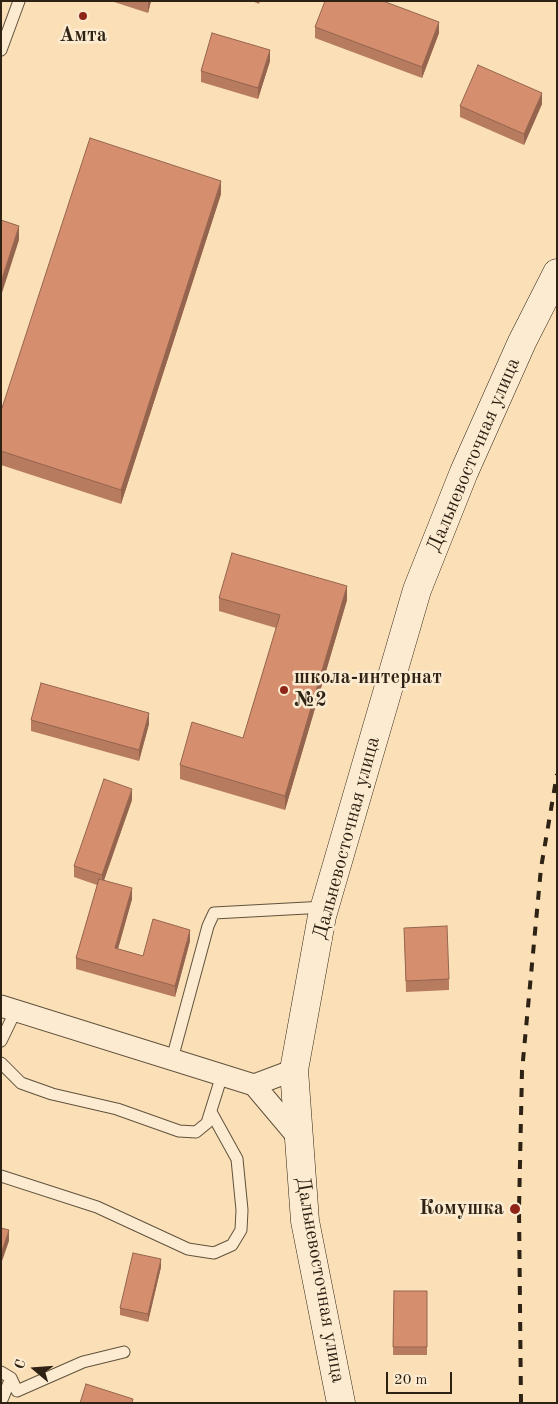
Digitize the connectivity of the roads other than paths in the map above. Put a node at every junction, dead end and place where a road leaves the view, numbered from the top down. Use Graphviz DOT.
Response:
graph roads {
  1 [pos="20,1"];
  2 [pos="1,50"];
  3 [pos="557,273"];
  4 [pos="325,907"];
  5 [pos="8,1008"];
  6 [pos="1,1041"];
  7 [pos="172,1060"];
  8 [pos="1,1063"];
  9 [pos="294,1070"];
  10 [pos="222,1075"];
  11 [pos="254,1085"];
  12 [pos="211,1112"];
  13 [pos="297,1136"];
  14 [pos="1,1176"];
  15 [pos="124,1352"];
  16 [pos="6,1375"];
  17 [pos="1,1402"];
  18 [pos="341,1403"];
  1 -- 2 [label="lane"];
  3 -- 4 [label="street, Дальневосточная улица"];
  4 -- 7 [label="lane"];
  4 -- 9 [label="street, Дальневосточная улица"];
  5 -- 6 [label="lane"];
  5 -- 7 [label="street"];
  7 -- 10 [label="street"];
  8 -- 12 [label="lane"];
  9 -- 11 [label="street"];
  9 -- 13 [label="street, Дальневосточная улица"];
  10 -- 11 [label="street"];
  10 -- 12 [label="lane"];
  11 -- 13 [label="street"];
  12 -- 14 [label="lane"];
  13 -- 18 [label="street, Дальневосточная улица"];
  15 -- 16 [label="lane"];
  16 -- 17 [label="lane"];
}
